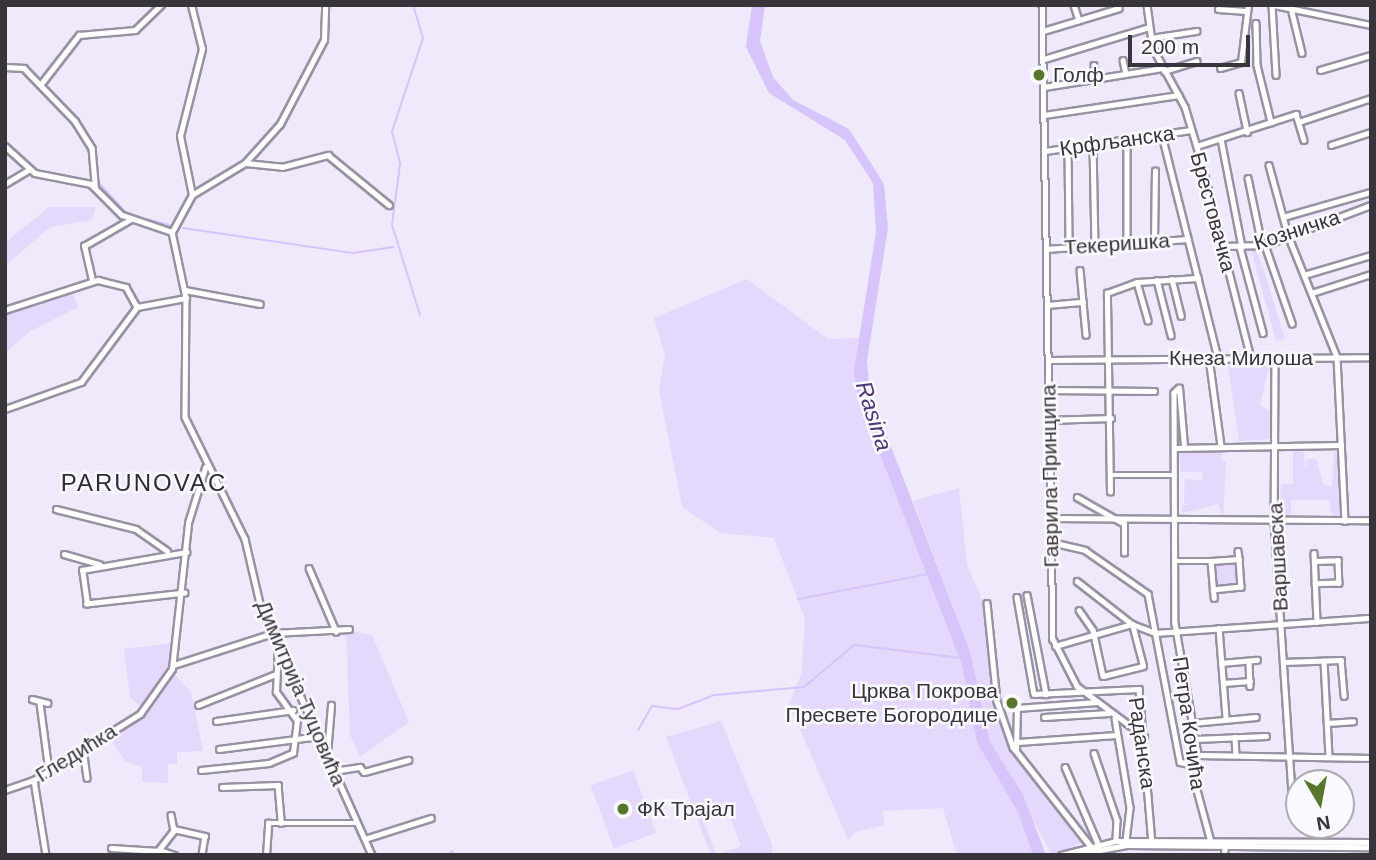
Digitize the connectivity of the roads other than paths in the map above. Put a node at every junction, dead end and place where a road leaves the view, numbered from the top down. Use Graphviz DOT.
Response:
graph roads {
  1 [pos="161,5"];
  2 [pos="191,5"];
  3 [pos="325,5"];
  4 [pos="1042,5"];
  5 [pos="1074,5"];
  6 [pos="1147,5"];
  7 [pos="1273,5"];
  8 [pos="1111,7"];
  9 [pos="1281,7"];
  10 [pos="1119,8"];
  11 [pos="1247,8"];
  12 [pos="1218,9"];
  13 [pos="1292,12"];
  14 [pos="1079,20"];
  15 [pos="1256,23"];
  16 [pos="1371,25"];
  17 [pos="1149,27"];
  18 [pos="1043,31"];
  19 [pos="1196,31"];
  20 [pos="1151,38"];
  21 [pos="1302,53"];
  22 [pos="1371,55"];
  23 [pos="1044,59"];
  24 [pos="1123,60"];
  25 [pos="1196,61"];
  26 [pos="1094,65"];
  27 [pos="5,67"];
  28 [pos="1220,68"];
  29 [pos="1163,69"];
  30 [pos="1320,70"];
  31 [pos="1126,74"];
  32 [pos="1276,75"];
  33 [pos="1096,78"];
  34 [pos="41,84"];
  35 [pos="1044,88"];
  36 [pos="1239,93"];
  37 [pos="1179,94"];
  38 [pos="1371,98"];
  39 [pos="1044,115"];
  40 [pos="1272,122"];
  41 [pos="1299,122"];
  42 [pos="1190,130"];
  43 [pos="1371,131"];
  44 [pos="1247,132"];
  45 [pos="1162,135"];
  46 [pos="1127,139"];
  47 [pos="1221,139"];
  48 [pos="1304,140"];
  49 [pos="1093,144"];
  50 [pos="1331,145"];
  51 [pos="5,146"];
  52 [pos="1197,146"];
  53 [pos="1068,147"];
  54 [pos="1045,152"];
  55 [pos="245,163"];
  56 [pos="1269,164"];
  57 [pos="30,169"];
  58 [pos="1155,170"];
  59 [pos="1248,178"];
  60 [pos="5,184"];
  61 [pos="95,186"];
  62 [pos="1371,192"];
  63 [pos="192,195"];
  64 [pos="389,205"];
  65 [pos="1371,205"];
  66 [pos="1283,217"];
  67 [pos="131,219"];
  68 [pos="172,232"];
  69 [pos="1288,235"];
  70 [pos="1188,239"];
  71 [pos="1154,241"];
  72 [pos="1128,243"];
  73 [pos="1095,245"];
  74 [pos="1263,245"];
  75 [pos="1223,246"];
  76 [pos="1069,247"];
  77 [pos="1241,247"];
  78 [pos="1046,249"];
  79 [pos="1371,256"];
  80 [pos="1080,270"];
  81 [pos="1371,274"];
  82 [pos="1304,275"];
  83 [pos="1198,278"];
  84 [pos="1172,279"];
  85 [pos="92,280"];
  86 [pos="1157,280"];
  87 [pos="1137,282"];
  88 [pos="185,290"];
  89 [pos="1312,293"];
  90 [pos="186,298"];
  91 [pos="1083,302"];
  92 [pos="260,304"];
  93 [pos="1046,305"];
  94 [pos="137,307"];
  95 [pos="5,310"];
  96 [pos="1181,316"];
  97 [pos="1148,320"];
  98 [pos="1292,323"];
  99 [pos="1263,333"];
  100 [pos="1086,335"];
  101 [pos="1171,335"];
  102 [pos="1337,357"];
  103 [pos="1371,357"];
  104 [pos="1209,358"];
  105 [pos="1218,358"];
  106 [pos="1251,358"];
  107 [pos="1275,358"];
  108 [pos="1111,359"];
  109 [pos="1048,360"];
  110 [pos="1048,390"];
  111 [pos="1112,390"];
  112 [pos="1154,391"];
  113 [pos="5,409"];
  114 [pos="1111,418"];
  115 [pos="1047,420"];
  116 [pos="1341,445"];
  117 [pos="1184,446"];
  118 [pos="1222,446"];
  119 [pos="1275,446"];
  120 [pos="1176,448"];
  121 [pos="205,468"];
  122 [pos="1111,475"];
  123 [pos="1175,475"];
  124 [pos="213,481"];
  125 [pos="200,483"];
  126 [pos="1111,492"];
  127 [pos="1077,497"];
  128 [pos="56,509"];
  129 [pos="1050,518"];
  130 [pos="1371,520"];
  131 [pos="1175,521"];
  132 [pos="1345,521"];
  133 [pos="1274,522"];
  134 [pos="1123,523"];
  135 [pos="1051,542"];
  136 [pos="167,551"];
  137 [pos="1238,551"];
  138 [pos="186,552"];
  139 [pos="1124,553"];
  140 [pos="1314,553"];
  141 [pos="64,554"];
  142 [pos="1239,559"];
  143 [pos="1338,560"];
  144 [pos="1347,560"];
  145 [pos="1174,561"];
  146 [pos="1212,561"];
  147 [pos="1314,561"];
  148 [pos="100,564"];
  149 [pos="309,568"];
  150 [pos="1077,581"];
  151 [pos="1339,583"];
  152 [pos="1348,583"];
  153 [pos="1315,584"];
  154 [pos="1241,587"];
  155 [pos="1248,587"];
  156 [pos="1213,590"];
  157 [pos="185,593"];
  158 [pos="1027,595"];
  159 [pos="1017,597"];
  160 [pos="1214,598"];
  161 [pos="987,603"];
  162 [pos="1079,610"];
  163 [pos="1371,618"];
  164 [pos="1317,622"];
  165 [pos="1132,624"];
  166 [pos="1281,624"];
  167 [pos="1219,628"];
  168 [pos="349,629"];
  169 [pos="335,631"];
  170 [pos="1176,631"];
  171 [pos="273,633"];
  172 [pos="1155,633"];
  173 [pos="1095,637"];
  174 [pos="278,643"];
  175 [pos="1055,646"];
  176 [pos="174,653"];
  177 [pos="186,657"];
  178 [pos="1257,660"];
  179 [pos="1249,661"];
  180 [pos="1324,661"];
  181 [pos="1283,662"];
  182 [pos="1222,663"];
  183 [pos="173,666"];
  184 [pos="276,674"];
  185 [pos="1223,683"];
  186 [pos="1083,692"];
  187 [pos="1046,694"];
  188 [pos="1344,696"];
  189 [pos="32,699"];
  190 [pos="40,702"];
  191 [pos="1098,702"];
  192 [pos="48,703"];
  193 [pos="198,705"];
  194 [pos="331,705"];
  195 [pos="293,710"];
  196 [pos="1113,715"];
  197 [pos="1044,717"];
  198 [pos="1226,717"];
  199 [pos="1256,717"];
  200 [pos="216,721"];
  201 [pos="1353,721"];
  202 [pos="1192,723"];
  203 [pos="1327,723"];
  204 [pos="1116,735"];
  205 [pos="319,736"];
  206 [pos="1144,736"];
  207 [pos="1266,736"];
  208 [pos="1235,737"];
  209 [pos="1195,739"];
  210 [pos="294,740"];
  211 [pos="1018,742"];
  212 [pos="83,749"];
  213 [pos="219,749"];
  214 [pos="1016,752"];
  215 [pos="1094,753"];
  216 [pos="327,754"];
  217 [pos="1198,755"];
  218 [pos="1236,755"];
  219 [pos="1291,755"];
  220 [pos="1329,756"];
  221 [pos="1371,758"];
  222 [pos="408,760"];
  223 [pos="1190,764"];
  224 [pos="1065,766"];
  225 [pos="1291,769"];
  226 [pos="201,770"];
  227 [pos="49,771"];
  228 [pos="334,771"];
  229 [pos="87,778"];
  230 [pos="34,780"];
  231 [pos="222,787"];
  232 [pos="5,790"];
  233 [pos="171,815"];
  234 [pos="430,818"];
  235 [pos="281,823"];
  236 [pos="357,823"];
  237 [pos="174,829"];
  238 [pos="365,839"];
  239 [pos="1116,841"];
  240 [pos="1126,841"];
  241 [pos="1211,841"];
  242 [pos="1152,842"];
  243 [pos="1225,843"];
  244 [pos="1291,843"];
  245 [pos="1371,845"];
  246 [pos="1095,846"];
  247 [pos="111,848"];
  248 [pos="157,852"];
  249 [pos="1072,853"];
  250 [pos="46,855"];
  251 [pos="174,855"];
  252 [pos="202,855"];
  253 [pos="265,855"];
  254 [pos="372,855"];
  255 [pos="1061,855"];
  256 [pos="1224,855"];
  257 [pos="1287,855"];
  1 -- 34 [label="street"];
  2 -- 63 [label="street"];
  3 -- 55 [label="street"];
  4 -- 18 [label="street, Гаврила Принципа"];
  5 -- 14 [label="street"];
  6 -- 17 [label="street, Брестовачка"];
  7 -- 9 [label="street"];
  7 -- 32 [label="street"];
  8 -- 10 [label="street"];
  8 -- 14 [label="street"];
  9 -- 13 [label="street"];
  11 -- 12 [label="street"];
  11 -- 28 [label="street"];
  13 -- 16 [label="street"];
  13 -- 21 [label="street"];
  14 -- 18 [label="street"];
  15 -- 40 [label="street"];
  17 -- 20 [label="street, Брестовачка"];
  17 -- 23 [label="street"];
  18 -- 23 [label="street, Гаврила Принципа"];
  19 -- 20 [label="street"];
  20 -- 29 [label="street, Брестовачка"];
  22 -- 30 [label="street"];
  23 -- 35 [label="street, Гаврила Принципа"];
  24 -- 31 [label="street"];
  25 -- 29 [label="street"];
  26 -- 33 [label="street"];
  27 -- 34 [label="street"];
  29 -- 31 [label="street"];
  29 -- 37 [label="street, Брестовачка"];
  31 -- 33 [label="street"];
  33 -- 35 [label="street"];
  34 -- 61 [label="street"];
  35 -- 39 [label="street, Гаврила Принципа"];
  36 -- 44 [label="street"];
  37 -- 39 [label="street"];
  37 -- 42 [label="street, Брестовачка"];
  38 -- 41 [label="street"];
  39 -- 54 [label="street, Гаврила Принципа"];
  40 -- 41 [label="street"];
  40 -- 44 [label="street"];
  41 -- 48 [label="street"];
  42 -- 45 [label="street, Крфљанска"];
  42 -- 52 [label="street, Брестовачка"];
  43 -- 50 [label="street"];
  44 -- 47 [label="street"];
  45 -- 46 [label="street, Крфљанска"];
  45 -- 70 [label="street"];
  46 -- 49 [label="street, Крфљанска"];
  46 -- 72 [label="street"];
  47 -- 52 [label="street"];
  47 -- 77 [label="street"];
  49 -- 53 [label="street, Крфљанска"];
  49 -- 73 [label="street"];
  51 -- 57 [label="street"];
  52 -- 75 [label="street, Брестовачка"];
  53 -- 54 [label="street, Крфљанска"];
  53 -- 76 [label="street"];
  54 -- 78 [label="street, Гаврила Принципа"];
  55 -- 63 [label="street"];
  55 -- 64 [label="street"];
  56 -- 66 [label="street"];
  57 -- 60 [label="street"];
  57 -- 61 [label="street"];
  58 -- 71 [label="street"];
  59 -- 74 [label="street"];
  61 -- 67 [label="street"];
  62 -- 66 [label="street"];
  63 -- 68 [label="street"];
  65 -- 69 [label="street, Козничка"];
  66 -- 69 [label="street"];
  67 -- 68 [label="street"];
  67 -- 85 [label="street"];
  68 -- 88 [label="street, Димитрија Туцовића"];
  69 -- 74 [label="street, Козничка"];
  69 -- 82 [label="street"];
  70 -- 71 [label="street, Текеришка"];
  70 -- 83 [label="street"];
  71 -- 72 [label="street, Текеришка"];
  72 -- 73 [label="street, Текеришка"];
  73 -- 76 [label="street, Текеришка"];
  74 -- 77 [label="street, Козничка"];
  74 -- 98 [label="street"];
  75 -- 77 [label="street, Козничка"];
  75 -- 106 [label="street, Брестовачка"];
  76 -- 78 [label="street, Текеришка"];
  77 -- 99 [label="street"];
  78 -- 93 [label="street, Гаврила Принципа"];
  79 -- 82 [label="street"];
  80 -- 91 [label="street"];
  81 -- 89 [label="street"];
  82 -- 89 [label="street"];
  83 -- 84 [label="street"];
  83 -- 105 [label="street"];
  84 -- 86 [label="street"];
  84 -- 96 [label="street"];
  85 -- 94 [label="street"];
  85 -- 95 [label="street"];
  86 -- 87 [label="street"];
  86 -- 101 [label="street"];
  87 -- 97 [label="street"];
  87 -- 108 [label="street"];
  88 -- 90 [label="street, Димитрија Туцовића"];
  88 -- 92 [label="street"];
  89 -- 102 [label="street"];
  90 -- 94 [label="street"];
  90 -- 121 [label="street, Димитрија Туцовића"];
  91 -- 93 [label="street"];
  91 -- 100 [label="street"];
  93 -- 109 [label="street, Гаврила Принципа"];
  94 -- 113 [label="street"];
  102 -- 103 [label="street, Кнеза Милоша"];
  102 -- 107 [label="street, Кнеза Милоша"];
  102 -- 116 [label="street"];
  104 -- 105 [label="street, Кнеза Милоша"];
  104 -- 108 [label="street, Кнеза Милоша"];
  104 -- 118 [label="street"];
  105 -- 106 [label="street, Кнеза Милоша"];
  106 -- 107 [label="street, Кнеза Милоша"];
  107 -- 119 [label="street, Варшавска"];
  108 -- 109 [label="street, Кнеза Милоша"];
  108 -- 111 [label="street"];
  109 -- 110 [label="street, Гаврила Принципа"];
  110 -- 111 [label="street, Кнеза Милоша"];
  110 -- 115 [label="street, Гаврила Принципа"];
  111 -- 112 [label="street, Кнеза Милоша"];
  111 -- 114 [label="street"];
  114 -- 115 [label="street"];
  114 -- 122 [label="street"];
  115 -- 129 [label="street, Гаврила Принципа"];
  116 -- 119 [label="street"];
  116 -- 132 [label="street"];
  117 -- 118 [label="street"];
  117 -- 120 [label="street"];
  117 -- 120 [label="street, Петра Кочића"];
  118 -- 119 [label="street"];
  119 -- 133 [label="street, Варшавска"];
  120 -- 123 [label="street, Петра Кочића"];
  121 -- 124 [label="street, Димитрија Туцовића"];
  121 -- 125 [label="street"];
  122 -- 123 [label="street"];
  122 -- 126 [label="street"];
  123 -- 131 [label="street, Петра Кочића"];
  124 -- 125 [label="street"];
  124 -- 171 [label="street, Димитрија Туцовића"];
  125 -- 138 [label="street"];
  127 -- 134 [label="street"];
  128 -- 136 [label="street"];
  129 -- 134 [label="street"];
  129 -- 135 [label="street, Гаврила Принципа"];
  130 -- 132 [label="street"];
  131 -- 133 [label="street"];
  131 -- 134 [label="street"];
  131 -- 145 [label="street, Петра Кочића"];
  132 -- 133 [label="street"];
  133 -- 166 [label="street, Варшавска"];
  134 -- 139 [label="street"];
  135 -- 172 [label="street"];
  135 -- 175 [label="street, Гаврила Принципа"];
  136 -- 138 [label="street"];
  136 -- 148 [label="street"];
  137 -- 142 [label="street"];
  138 -- 157 [label="street"];
  140 -- 147 [label="street"];
  141 -- 148 [label="street"];
  142 -- 146 [label="street"];
  142 -- 154 [label="street"];
  143 -- 144 [label="street"];
  143 -- 147 [label="street"];
  143 -- 151 [label="street"];
  145 -- 146 [label="street"];
  145 -- 170 [label="street, Петра Кочића"];
  146 -- 156 [label="street"];
  147 -- 153 [label="street"];
  148 -- 157 [label="street"];
  149 -- 169 [label="street"];
  150 -- 165 [label="street"];
  151 -- 152 [label="street"];
  151 -- 153 [label="street"];
  153 -- 164 [label="street"];
  154 -- 155 [label="street"];
  154 -- 156 [label="street"];
  156 -- 160 [label="street"];
  157 -- 176 [label="street"];
  158 -- 187 [label="street"];
  159 -- 187 [label="street"];
  161 -- 214 [label="street"];
  162 -- 173 [label="street"];
  163 -- 164 [label="street"];
  164 -- 166 [label="street"];
  165 -- 172 [label="street"];
  165 -- 173 [label="street"];
  165 -- 173 [label="street"];
  166 -- 167 [label="street"];
  166 -- 181 [label="street, Варшавска"];
  167 -- 170 [label="street"];
  167 -- 182 [label="street"];
  168 -- 169 [label="street"];
  169 -- 171 [label="street"];
  170 -- 172 [label="street"];
  170 -- 202 [label="street, Петра Кочића"];
  171 -- 174 [label="street, Димитрија Туцовића"];
  171 -- 177 [label="street"];
  172 -- 223 [label="street"];
  173 -- 175 [label="street"];
  174 -- 184 [label="street"];
  174 -- 205 [label="street, Димитрија Туцовића"];
  175 -- 186 [label="street, Гаврила Принципа"];
  176 -- 177 [label="street"];
  176 -- 183 [label="street"];
  177 -- 183 [label="street"];
  178 -- 179 [label="street"];
  179 -- 182 [label="street"];
  179 -- 185 [label="street"];
  180 -- 181 [label="street"];
  180 -- 188 [label="street"];
  180 -- 203 [label="street"];
  181 -- 219 [label="street, Варшавска"];
  182 -- 185 [label="street"];
  183 -- 212 [label="street, Гледићка"];
  184 -- 193 [label="street"];
  184 -- 195 [label="street"];
  185 -- 198 [label="street"];
  186 -- 187 [label="street, Раданска"];
  186 -- 191 [label="street, Гаврила Принципа"];
  186 -- 206 [label="street, Раданска"];
  189 -- 190 [label="street"];
  190 -- 192 [label="street"];
  190 -- 227 [label="street"];
  191 -- 196 [label="street, Гаврила Принципа"];
  191 -- 211 [label="street"];
  194 -- 216 [label="street"];
  195 -- 200 [label="street"];
  195 -- 210 [label="street"];
  196 -- 197 [label="street"];
  196 -- 204 [label="street"];
  196 -- 206 [label="street, Гаврила Принципа"];
  198 -- 199 [label="street"];
  198 -- 202 [label="street"];
  201 -- 203 [label="street"];
  202 -- 209 [label="street, Петра Кочића"];
  203 -- 220 [label="street"];
  204 -- 211 [label="street"];
  204 -- 240 [label="street"];
  205 -- 210 [label="street"];
  205 -- 216 [label="street, Димитрија Туцовића"];
  206 -- 242 [label="street, Раданска"];
  207 -- 208 [label="street"];
  208 -- 209 [label="street"];
  208 -- 218 [label="street"];
  209 -- 217 [label="street, Петра Кочића"];
  210 -- 213 [label="street"];
  210 -- 226 [label="street"];
  211 -- 214 [label="street"];
  212 -- 227 [label="street, Гледићка"];
  212 -- 229 [label="street"];
  214 -- 246 [label="street"];
  215 -- 239 [label="street"];
  216 -- 228 [label="street, Димитрија Туцовића"];
  217 -- 218 [label="street"];
  217 -- 223 [label="street, Петра Кочића"];
  218 -- 219 [label="street"];
  219 -- 220 [label="street"];
  219 -- 225 [label="street, Варшавска"];
  220 -- 221 [label="street"];
  222 -- 228 [label="street"];
  223 -- 241 [label="street, Петра Кочића"];
  224 -- 246 [label="street"];
  227 -- 230 [label="street, Гледићка"];
  228 -- 236 [label="street, Димитрија Туцовића"];
  230 -- 232 [label="street, Гледићка"];
  230 -- 250 [label="street"];
  231 -- 235 [label="street"];
  233 -- 237 [label="street"];
  234 -- 238 [label="street"];
  235 -- 236 [label="street"];
  235 -- 253 [label="street"];
  236 -- 238 [label="street, Димитрија Туцовића"];
  237 -- 248 [label="street"];
  237 -- 252 [label="street"];
  238 -- 254 [label="street, Димитрија Туцовића"];
  239 -- 240 [label="main road"];
  239 -- 246 [label="main road"];
  240 -- 242 [label="main road"];
  241 -- 242 [label="main road"];
  241 -- 243 [label="main road"];
  241 -- 244 [label="main road"];
  242 -- 246 [label="main road"];
  243 -- 244 [label="main road"];
  243 -- 256 [label="street"];
  244 -- 245 [label="main road"];
  244 -- 257 [label="street"];
  246 -- 249 [label="main road"];
  247 -- 248 [label="street"];
  248 -- 251 [label="street"];
  249 -- 255 [label="main road"];
}
